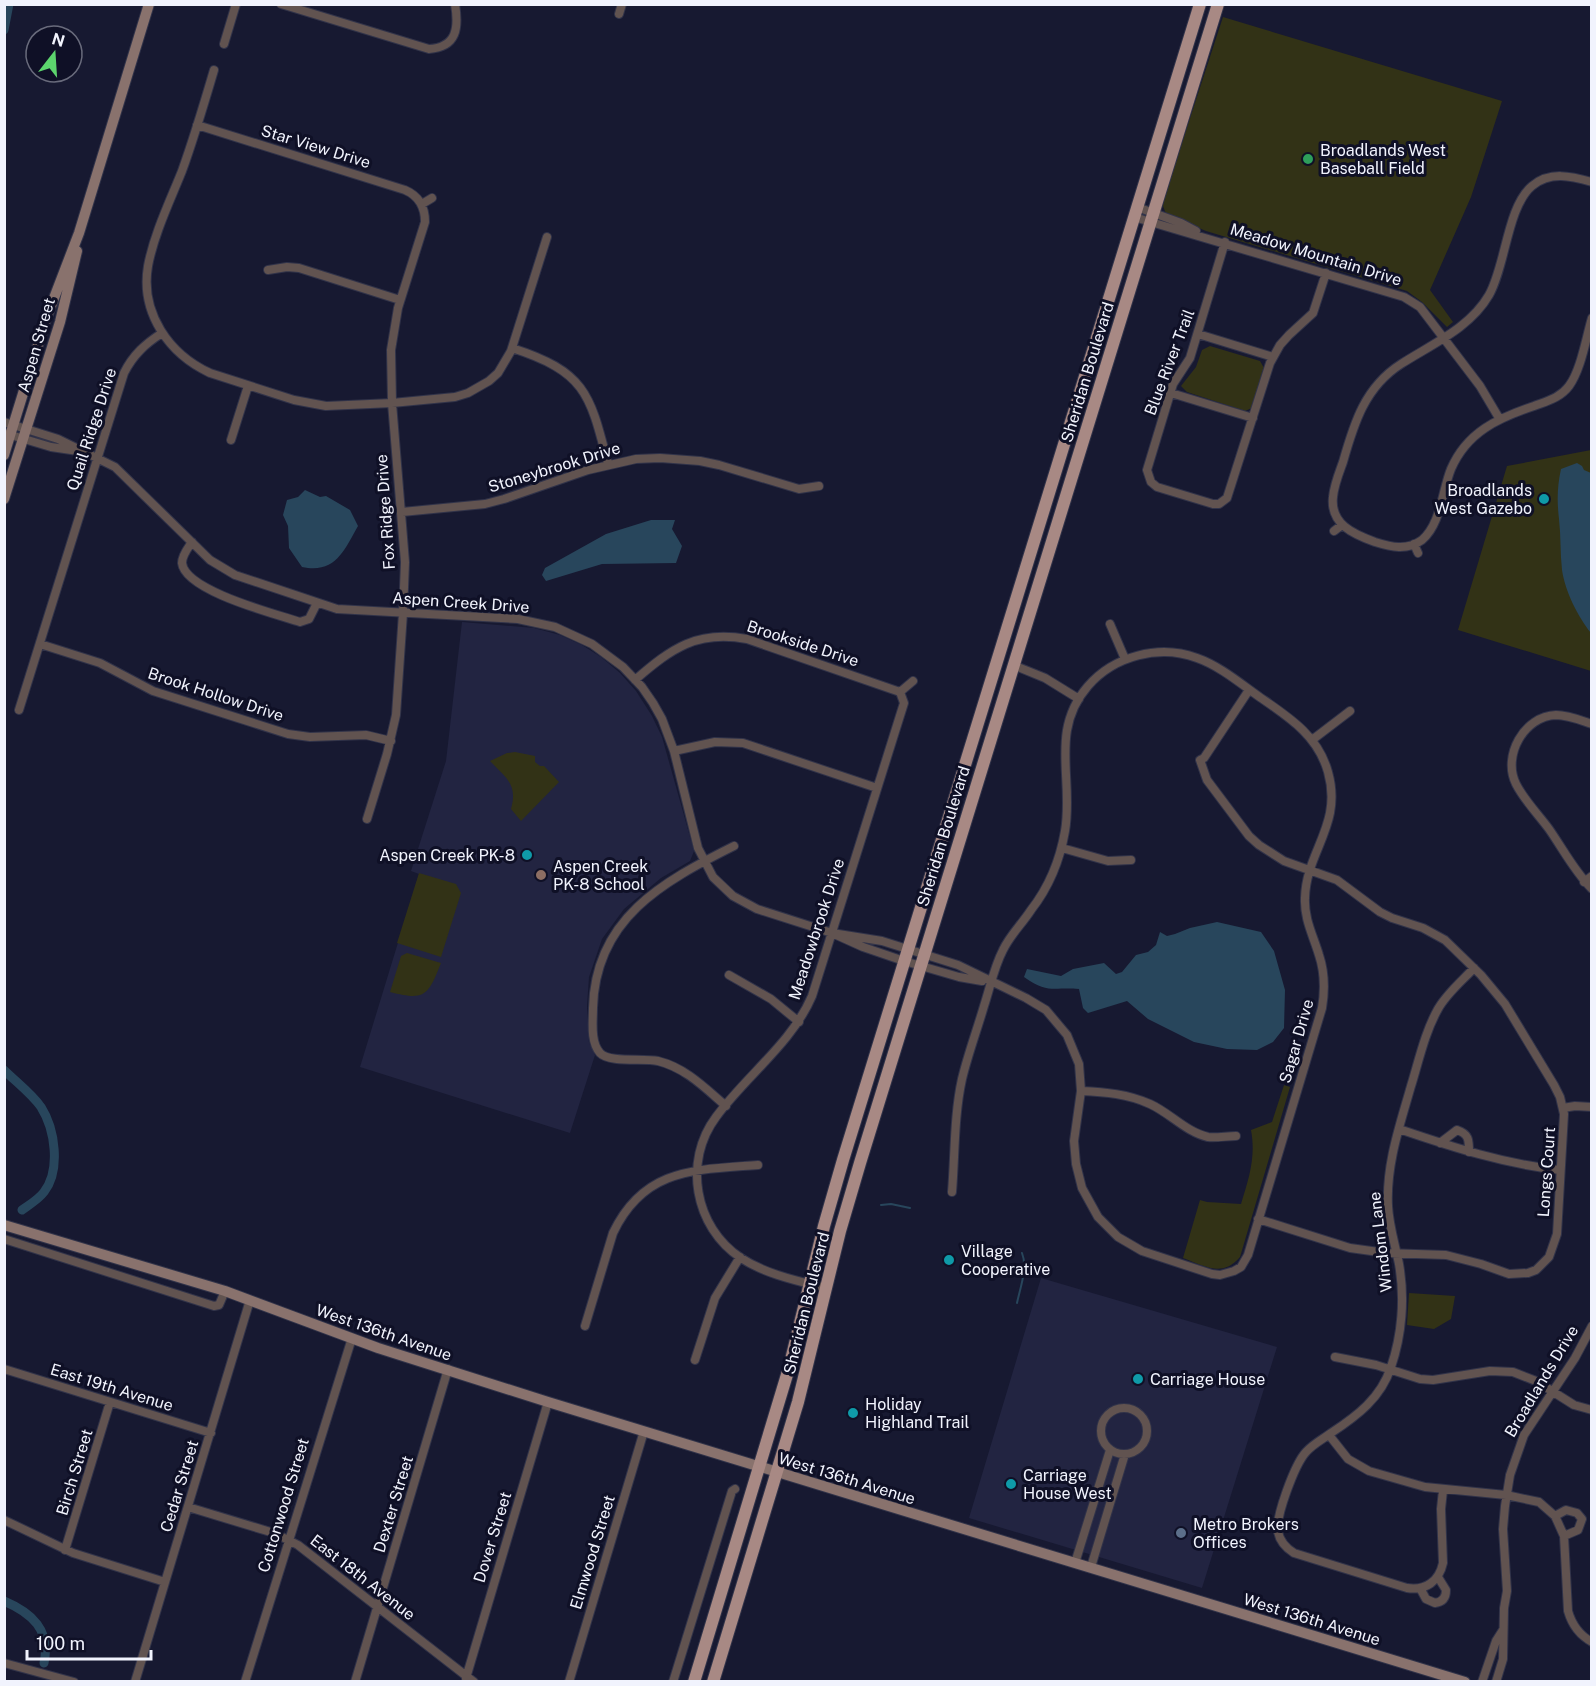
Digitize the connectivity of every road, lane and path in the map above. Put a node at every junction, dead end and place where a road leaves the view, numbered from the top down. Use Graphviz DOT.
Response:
graph roads {
  1 [pos="149,4"];
  2 [pos="236,4"];
  3 [pos="281,4"];
  4 [pos="455,4"];
  5 [pos="622,4"];
  6 [pos="1200,4"];
  7 [pos="1218,4"];
  8 [pos="619,14"];
  9 [pos="224,44"];
  10 [pos="214,70"];
  11 [pos="197,125"];
  12 [pos="1592,182"];
  13 [pos="432,198"];
  14 [pos="422,204"];
  15 [pos="1135,212"];
  16 [pos="1152,217"];
  17 [pos="80,232"];
  18 [pos="547,237"];
  19 [pos="1225,242"];
  20 [pos="268,270"];
  21 [pos="1326,273"];
  22 [pos="400,300"];
  23 [pos="1592,318"];
  24 [pos="162,333"];
  25 [pos="1198,334"];
  26 [pos="1444,339"];
  27 [pos="512,348"];
  28 [pos="1273,357"];
  29 [pos="248,386"];
  30 [pos="1171,393"];
  31 [pos="392,403"];
  32 [pos="1254,418"];
  33 [pos="1499,418"];
  34 [pos="8,429"];
  35 [pos="25,434"];
  36 [pos="231,440"];
  37 [pos="4,455"];
  38 [pos="97,458"];
  39 [pos="608,464"];
  40 [pos="819,486"];
  41 [pos="4,500"];
  42 [pos="402,512"];
  43 [pos="1342,525"];
  44 [pos="1334,531"];
  45 [pos="192,542"];
  46 [pos="317,603"];
  47 [pos="403,613"];
  48 [pos="1110,624"];
  49 [pos="40,644"];
  50 [pos="1125,659"];
  51 [pos="1013,665"];
  52 [pos="635,680"];
  53 [pos="913,681"];
  54 [pos="1249,690"];
  55 [pos="900,692"];
  56 [pos="1079,699"];
  57 [pos="19,710"];
  58 [pos="1350,711"];
  59 [pos="1592,724"];
  60 [pos="1312,740"];
  61 [pos="391,741"];
  62 [pos="674,751"];
  63 [pos="877,788"];
  64 [pos="367,819"];
  65 [pos="734,846"];
  66 [pos="1062,848"];
  67 [pos="1131,860"];
  68 [pos="704,861"];
  69 [pos="1310,870"];
  70 [pos="1588,879"];
  71 [pos="1592,889"];
  72 [pos="832,933"];
  73 [pos="906,955"];
  74 [pos="922,960"];
  75 [pos="1474,968"];
  76 [pos="729,975"];
  77 [pos="991,982"];
  78 [pos="799,1022"];
  79 [pos="1081,1091"];
  80 [pos="726,1106"];
  81 [pos="1592,1107"];
  82 [pos="1563,1108"];
  83 [pos="1399,1129"];
  84 [pos="1236,1136"];
  85 [pos="1440,1143"];
  86 [pos="1469,1152"];
  87 [pos="758,1165"];
  88 [pos="697,1170"];
  89 [pos="1560,1170"];
  90 [pos="952,1192"];
  91 [pos="1258,1219"];
  92 [pos="4,1225"];
  93 [pos="4,1239"];
  94 [pos="1396,1253"];
  95 [pos="740,1257"];
  96 [pos="1234,1271"];
  97 [pos="1240,1281"];
  98 [pos="809,1284"];
  99 [pos="826,1288"];
  100 [pos="225,1291"];
  101 [pos="250,1300"];
  102 [pos="585,1326"];
  103 [pos="1592,1326"];
  104 [pos="352,1338"];
  105 [pos="1335,1357"];
  106 [pos="695,1360"];
  107 [pos="4,1369"];
  108 [pos="448,1369"];
  109 [pos="1390,1370"];
  110 [pos="1553,1392"];
  111 [pos="110,1402"];
  112 [pos="548,1402"];
  113 [pos="1592,1410"];
  114 [pos="645,1431"];
  115 [pos="211,1433"];
  116 [pos="1329,1435"];
  117 [pos="1110,1450"];
  118 [pos="1125,1454"];
  119 [pos="759,1466"];
  120 [pos="777,1472"];
  121 [pos="735,1489"];
  122 [pos="1443,1490"];
  123 [pos="1506,1495"];
  124 [pos="188,1507"];
  125 [pos="1555,1516"];
  126 [pos="4,1520"];
  127 [pos="1564,1536"];
  128 [pos="288,1539"];
  129 [pos="65,1550"];
  130 [pos="1075,1563"];
  131 [pos="1091,1567"];
  132 [pos="1438,1577"];
  133 [pos="165,1582"];
  134 [pos="1420,1588"];
  135 [pos="378,1606"];
  136 [pos="1503,1630"];
  137 [pos="1592,1642"];
  138 [pos="4,1664"];
  139 [pos="468,1680"];
  140 [pos="74,1682"];
  141 [pos="135,1682"];
  142 [pos="245,1682"];
  143 [pos="355,1682"];
  144 [pos="569,1682"];
  145 [pos="673,1682"];
  146 [pos="694,1682"];
  147 [pos="713,1682"];
  148 [pos="1465,1682"];
  149 [pos="1482,1682"];
  150 [pos="1496,1682"];
  1 -- 17 [label="main road, Aspen Street"];
  2 -- 9 [label="street"];
  3 -- 4 [label="street"];
  5 -- 8 [label="street"];
  6 -- 15 [label="main road, Sheridan Boulevard"];
  7 -- 16 [label="main road, Sheridan Boulevard"];
  10 -- 11 [label="street"];
  11 -- 14 [label="street, Star View Drive"];
  11 -- 24 [label="street"];
  12 -- 26 [label="street"];
  13 -- 14 [label="street"];
  14 -- 22 [label="street, Fox Ridge Drive"];
  15 -- 16 [label="street, Meadow Mountain Drive"];
  15 -- 73 [label="main road, Sheridan Boulevard"];
  16 -- 19 [label="street, Meadow Mountain Drive"];
  16 -- 51 [label="main road, Sheridan Boulevard"];
  17 -- 34 [label="main road, Aspen Street"];
  17 -- 35 [label="main road, Aspen Street"];
  18 -- 27 [label="street"];
  19 -- 21 [label="street, Meadow Mountain Drive"];
  19 -- 25 [label="street, Blue River Trail"];
  20 -- 22 [label="street"];
  21 -- 26 [label="street, Meadow Mountain Drive"];
  21 -- 28 [label="street, Blue River Trail"];
  22 -- 31 [label="street, Fox Ridge Drive"];
  23 -- 33 [label="street"];
  24 -- 29 [label="street"];
  24 -- 38 [label="street, Quail Ridge Drive"];
  25 -- 28 [label="street"];
  25 -- 30 [label="street, Blue River Trail"];
  26 -- 33 [label="street, Meadow Mountain Drive"];
  26 -- 43 [label="street"];
  27 -- 31 [label="street"];
  27 -- 39 [label="street"];
  28 -- 32 [label="street, Blue River Trail"];
  29 -- 31 [label="street"];
  29 -- 36 [label="street"];
  30 -- 32 [label="street"];
  30 -- 32 [label="street, Blue River Trail"];
  31 -- 42 [label="street, Fox Ridge Drive"];
  33 -- 43 [label="street"];
  34 -- 35 [label="street, Aspen Creek Drive"];
  34 -- 37 [label="main road, Aspen Street"];
  35 -- 38 [label="street, Aspen Creek Drive"];
  35 -- 41 [label="main road, Aspen Street"];
  38 -- 45 [label="street, Aspen Creek Drive"];
  38 -- 49 [label="street, Quail Ridge Drive"];
  39 -- 40 [label="street, Stoneybrook Drive"];
  39 -- 42 [label="street, Stoneybrook Drive"];
  42 -- 47 [label="street, Fox Ridge Drive"];
  43 -- 44 [label="street"];
  45 -- 46 [label="street, Aspen Creek Drive"];
  45 -- 46 [label="street"];
  46 -- 47 [label="street, Aspen Creek Drive"];
  47 -- 52 [label="street, Aspen Creek Drive"];
  47 -- 61 [label="street, Fox Ridge Drive"];
  48 -- 50 [label="street"];
  49 -- 57 [label="street, Quail Ridge Drive"];
  49 -- 61 [label="street, Brook Hollow Drive"];
  50 -- 54 [label="street"];
  50 -- 56 [label="street"];
  51 -- 56 [label="street"];
  51 -- 74 [label="main road, Sheridan Boulevard"];
  52 -- 55 [label="street, Brookside Drive"];
  52 -- 62 [label="street, Aspen Creek Drive"];
  53 -- 55 [label="street"];
  54 -- 60 [label="street"];
  54 -- 69 [label="street, Longs Court"];
  55 -- 63 [label="street, Meadowbrook Drive"];
  56 -- 66 [label="street"];
  58 -- 60 [label="street"];
  59 -- 70 [label="street"];
  60 -- 69 [label="street"];
  61 -- 64 [label="street, Fox Ridge Drive"];
  62 -- 63 [label="street"];
  62 -- 68 [label="street, Aspen Creek Drive"];
  63 -- 72 [label="street, Meadowbrook Drive"];
  65 -- 68 [label="street"];
  66 -- 67 [label="street"];
  66 -- 77 [label="street"];
  68 -- 72 [label="street, Aspen Creek Drive"];
  68 -- 80 [label="street"];
  69 -- 75 [label="street, Longs Court"];
  69 -- 91 [label="street, Sagar Drive"];
  70 -- 71 [label="street"];
  72 -- 73 [label="street, Aspen Creek Drive"];
  72 -- 78 [label="street, Meadowbrook Drive"];
  73 -- 74 [label="street, Aspen Creek Drive"];
  73 -- 98 [label="main road, Sheridan Boulevard"];
  74 -- 77 [label="street, Aspen Creek Drive"];
  74 -- 99 [label="main road, Sheridan Boulevard"];
  75 -- 82 [label="street, Longs Court"];
  75 -- 83 [label="street, Windom Lane"];
  76 -- 78 [label="street"];
  77 -- 79 [label="street, Aspen Creek Drive"];
  77 -- 90 [label="street"];
  78 -- 80 [label="street, Meadowbrook Drive"];
  79 -- 84 [label="street"];
  79 -- 96 [label="street, Aspen Creek Drive"];
  80 -- 88 [label="street, Meadowbrook Drive"];
  81 -- 82 [label="street"];
  82 -- 89 [label="street, Longs Court"];
  83 -- 85 [label="street"];
  83 -- 94 [label="street, Windom Lane"];
  85 -- 86 [label="street"];
  85 -- 86 [label="street"];
  86 -- 89 [label="street"];
  87 -- 88 [label="street"];
  88 -- 95 [label="street, Meadowbrook Drive"];
  88 -- 102 [label="street"];
  89 -- 94 [label="street, Longs Court"];
  91 -- 94 [label="street, Longs Court"];
  91 -- 96 [label="street"];
  92 -- 100 [label="main road, West 136th Avenue"];
  93 -- 100 [label="street"];
  94 -- 109 [label="street, Windom Lane"];
  95 -- 98 [label="street, Meadowbrook Drive"];
  95 -- 106 [label="street"];
  96 -- 97 [label="street"];
  98 -- 99 [label="street, Meadowbrook Drive"];
  98 -- 119 [label="main road, Sheridan Boulevard"];
  99 -- 120 [label="main road, Sheridan Boulevard"];
  100 -- 101 [label="main road, West 136th Avenue"];
  101 -- 104 [label="main road, West 136th Avenue"];
  101 -- 115 [label="street, Cedar Street"];
  103 -- 110 [label="street, Broadlands Drive"];
  104 -- 108 [label="main road, West 136th Avenue"];
  104 -- 128 [label="street, Cottonwood Street"];
  105 -- 109 [label="street"];
  107 -- 111 [label="street, East 19th Avenue"];
  108 -- 112 [label="main road, West 136th Avenue"];
  108 -- 135 [label="street, Dexter Street"];
  109 -- 110 [label="street"];
  109 -- 116 [label="street, Windom Lane"];
  110 -- 113 [label="street"];
  110 -- 123 [label="street, Broadlands Drive"];
  111 -- 115 [label="street, East 19th Avenue"];
  111 -- 129 [label="street, Birch Street"];
  112 -- 114 [label="main road, West 136th Avenue"];
  112 -- 139 [label="street, Dover Street"];
  114 -- 119 [label="main road, West 136th Avenue"];
  114 -- 144 [label="street, Elmwood Street"];
  115 -- 124 [label="street, Cedar Street"];
  116 -- 122 [label="street"];
  116 -- 134 [label="street, Windom Lane"];
  117 -- 118 [label="street"];
  117 -- 118 [label="street"];
  117 -- 130 [label="street"];
  118 -- 131 [label="street"];
  119 -- 120 [label="main road, West 136th Avenue"];
  119 -- 146 [label="main road, Sheridan Boulevard"];
  120 -- 130 [label="main road, West 136th Avenue"];
  120 -- 147 [label="main road, Sheridan Boulevard"];
  121 -- 145 [label="street"];
  122 -- 123 [label="street"];
  122 -- 132 [label="street"];
  123 -- 125 [label="street"];
  123 -- 136 [label="street, Broadlands Drive"];
  124 -- 128 [label="street, East 18th Avenue"];
  124 -- 133 [label="street, Cedar Street"];
  125 -- 127 [label="street"];
  125 -- 127 [label="street"];
  126 -- 129 [label="street"];
  127 -- 137 [label="street"];
  128 -- 135 [label="street, East 18th Avenue"];
  128 -- 142 [label="street, Cottonwood Street"];
  129 -- 133 [label="street"];
  130 -- 131 [label="main road, West 136th Avenue"];
  131 -- 148 [label="main road, West 136th Avenue"];
  132 -- 134 [label="street"];
  132 -- 134 [label="street, Windom Lane"];
  133 -- 141 [label="street, Cedar Street"];
  135 -- 139 [label="street, East 18th Avenue"];
  135 -- 143 [label="street, Dexter Street"];
  136 -- 149 [label="street, Broadlands Drive"];
  136 -- 150 [label="street, Broadlands Drive"];
  138 -- 140 [label="street"];
}
